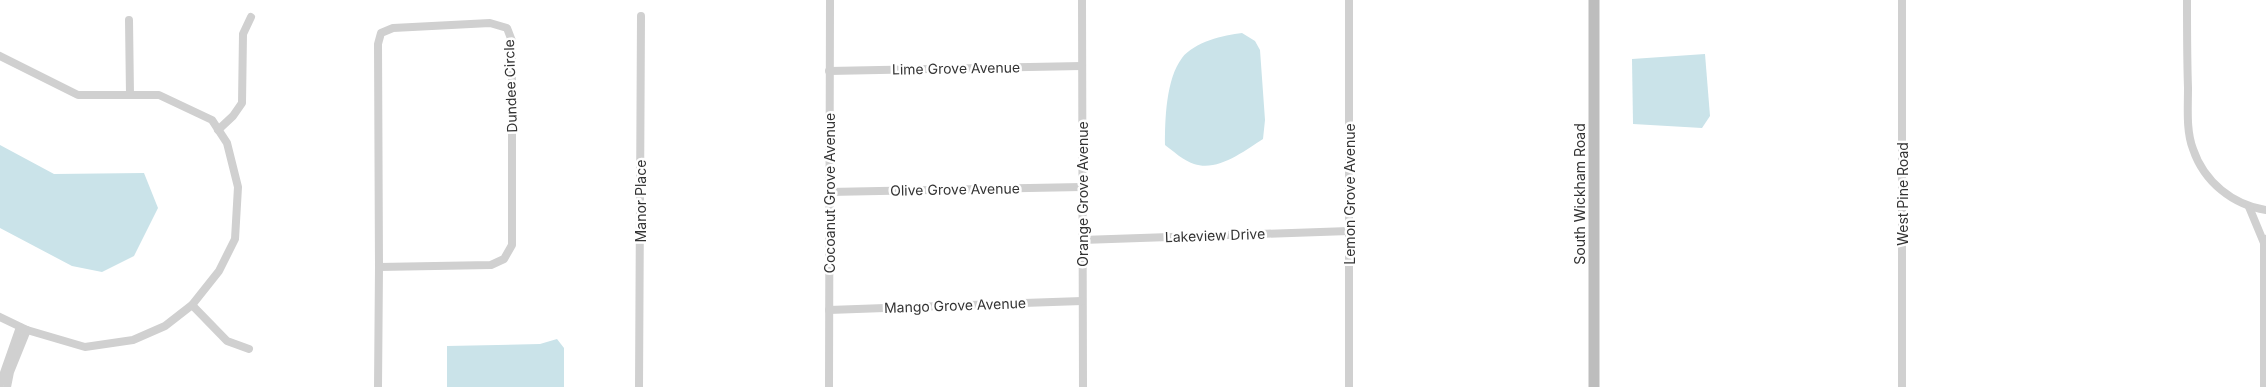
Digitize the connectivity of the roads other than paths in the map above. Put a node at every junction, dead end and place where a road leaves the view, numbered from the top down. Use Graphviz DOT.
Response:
graph roads {
  1 [pos="830,0"];
  2 [pos="1082,0"];
  3 [pos="1349,0"];
  4 [pos="1594,0"];
  5 [pos="1902,0"];
  6 [pos="2187,0"];
  7 [pos="641,16"];
  8 [pos="251,17"];
  9 [pos="129,20"];
  10 [pos="0,56"];
  11 [pos="1082,66"];
  12 [pos="829,71"];
  13 [pos="130,95"];
  14 [pos="218,130"];
  15 [pos="1082,187"];
  16 [pos="828,192"];
  17 [pos="2249,207"];
  18 [pos="2266,210"];
  19 [pos="1349,230"];
  20 [pos="1082,240"];
  21 [pos="2265,241"];
  22 [pos="379,267"];
  23 [pos="1082,300"];
  24 [pos="192,305"];
  25 [pos="829,310"];
  26 [pos="0,317"];
  27 [pos="23,329"];
  28 [pos="249,349"];
  29 [pos="0,384"];
  30 [pos="7,387"];
  31 [pos="378,387"];
  32 [pos="639,387"];
  33 [pos="829,387"];
  34 [pos="1083,387"];
  35 [pos="1349,387"];
  36 [pos="1594,387"];
  37 [pos="1902,387"];
  38 [pos="2264,387"];
  1 -- 12 [label="street, Cocoanut Grove Avenue"];
  2 -- 11 [label="street, Orange Grove Avenue"];
  3 -- 19 [label="street, Lemon Grove Avenue"];
  4 -- 36 [label="main road, South Wickham Road"];
  5 -- 37 [label="street, West Pine Road"];
  6 -- 17 [label="street"];
  7 -- 32 [label="street, Manor Place"];
  8 -- 14 [label="street"];
  9 -- 13 [label="street"];
  10 -- 13 [label="street"];
  11 -- 12 [label="street, Lime Grove Avenue"];
  11 -- 15 [label="street, Orange Grove Avenue"];
  12 -- 16 [label="street, Cocoanut Grove Avenue"];
  13 -- 14 [label="street"];
  14 -- 24 [label="street"];
  15 -- 16 [label="street, Olive Grove Avenue"];
  15 -- 20 [label="street, Orange Grove Avenue"];
  16 -- 25 [label="street, Cocoanut Grove Avenue"];
  17 -- 18 [label="street"];
  17 -- 21 [label="street"];
  19 -- 20 [label="street, Lakeview Drive"];
  19 -- 35 [label="street, Lemon Grove Avenue"];
  20 -- 23 [label="street, Orange Grove Avenue"];
  21 -- 38 [label="street"];
  22 -- 22 [label="street, Dundee Circle"];
  22 -- 31 [label="street, Dundee Circle"];
  23 -- 25 [label="street, Mango Grove Avenue"];
  23 -- 34 [label="street, Orange Grove Avenue"];
  24 -- 27 [label="street"];
  24 -- 28 [label="street"];
  25 -- 33 [label="street, Cocoanut Grove Avenue"];
  26 -- 27 [label="street"];
  27 -- 29 [label="street"];
  27 -- 30 [label="street"];
}
